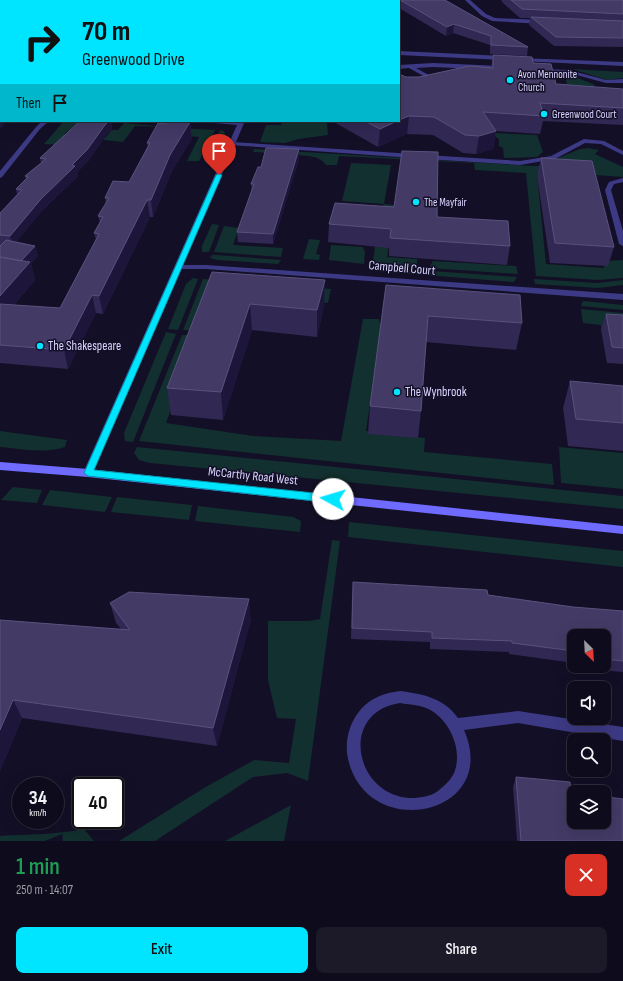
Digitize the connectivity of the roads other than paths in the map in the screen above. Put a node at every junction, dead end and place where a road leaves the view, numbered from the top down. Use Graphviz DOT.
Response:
graph roads {
  1 [pos="468,0"];
  2 [pos="551,23"];
  3 [pos="400,53"];
  4 [pos="480,57"];
  5 [pos="623,64"];
  6 [pos="410,66"];
  7 [pos="400,67"];
  8 [pos="481,67"];
  9 [pos="510,69"];
  10 [pos="533,70"];
  11 [pos="623,80"];
  12 [pos="433,86"];
  13 [pos="45,122"];
  14 [pos="242,122"];
  15 [pos="232,144"];
  16 [pos="623,153"];
  17 [pos="0,176"];
  18 [pos="623,180"];
  19 [pos="623,244"];
  20 [pos="178,267"];
  21 [pos="623,297"];
  22 [pos="0,466"];
  23 [pos="88,473"];
  24 [pos="623,530"];
  25 [pos="455,725"];
  26 [pos="623,734"];
  1 -- 2 [label="street"];
  3 -- 4 [label="lane"];
  4 -- 5 [label="lane"];
  4 -- 8 [label="lane"];
  6 -- 7 [label="lane"];
  6 -- 8 [label="lane"];
  6 -- 12 [label="lane"];
  8 -- 9 [label="lane"];
  10 -- 11 [label="lane"];
  13 -- 17 [label="street"];
  14 -- 15 [label="street"];
  15 -- 16 [label="lane"];
  15 -- 20 [label="street"];
  18 -- 19 [label="lane"];
  20 -- 21 [label="street, Campbell Court"];
  20 -- 23 [label="street"];
  22 -- 23 [label="street, McCarthy Road West"];
  23 -- 24 [label="street, McCarthy Road West"];
  25 -- 25 [label="street"];
  25 -- 26 [label="street"];
}
